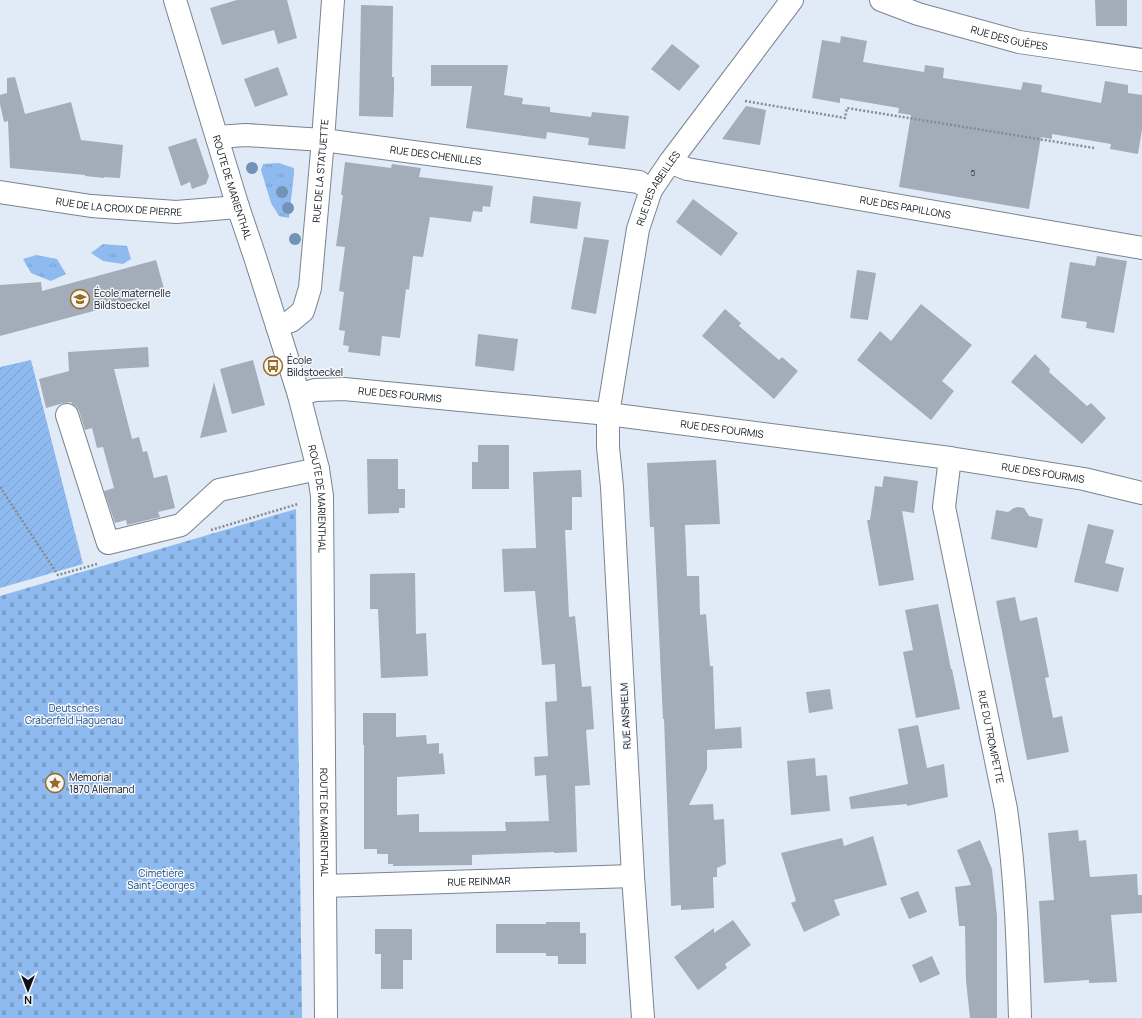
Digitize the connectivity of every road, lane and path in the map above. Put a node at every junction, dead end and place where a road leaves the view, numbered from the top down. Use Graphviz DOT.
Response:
graph roads {
  1 [pos="175,0"];
  2 [pos="333,0"];
  3 [pos="792,0"];
  4 [pos="881,0"];
  5 [pos="1142,60"];
  6 [pos="726,88"];
  7 [pos="217,137"];
  8 [pos="323,140"];
  9 [pos="1094,148"];
  10 [pos="670,162"];
  11 [pos="651,190"];
  12 [pos="0,192"];
  13 [pos="238,207"];
  14 [pos="1142,248"];
  15 [pos="277,326"];
  16 [pos="299,395"];
  17 [pos="608,414"];
  18 [pos="67,415"];
  19 [pos="950,458"];
  20 [pos="318,469"];
  21 [pos="1142,492"];
  22 [pos="633,876"];
  23 [pos="325,886"];
  24 [pos="326,1018"];
  25 [pos="643,1018"];
  26 [pos="1020,1018"];
  1 -- 7 [label="street, ROUTE DE MARIENTHAL"];
  2 -- 8 [label="street, RUE DE LA STATUETTE"];
  3 -- 6 [label="street, RUE DES ABEILLES"];
  4 -- 5 [label="street, RUE DES GUÊPES"];
  6 -- 9 [label="path"];
  6 -- 10 [label="street, RUE DES ABEILLES"];
  7 -- 8 [label="street, RUE DES CHENILLES"];
  7 -- 13 [label="street, ROUTE DE MARIENTHAL"];
  8 -- 11 [label="street, RUE DES CHENILLES"];
  8 -- 15 [label="street, RUE DE LA STATUETTE"];
  10 -- 11 [label="street, RUE DES ABEILLES"];
  10 -- 14 [label="street, RUE DES PAPILLONS"];
  11 -- 17 [label="street, RUE DES ABEILLES"];
  12 -- 13 [label="street, RUE DE LA CROIX DE PIERRE"];
  13 -- 15 [label="street, ROUTE DE MARIENTHAL"];
  15 -- 16 [label="street, ROUTE DE MARIENTHAL"];
  16 -- 17 [label="street, RUE DES FOURMIS"];
  16 -- 20 [label="street, ROUTE DE MARIENTHAL"];
  17 -- 19 [label="street, RUE DES FOURMIS"];
  17 -- 22 [label="street, RUE ANSHELM"];
  18 -- 20 [label="street"];
  19 -- 21 [label="street, RUE DES FOURMIS"];
  19 -- 26 [label="street, RUE DU TROMPETTE"];
  20 -- 23 [label="street, ROUTE DE MARIENTHAL"];
  22 -- 23 [label="street, RUE REINMAR"];
  22 -- 25 [label="street, RUE ANSHELM"];
  23 -- 24 [label="street, ROUTE DE MARIENTHAL"];
}
